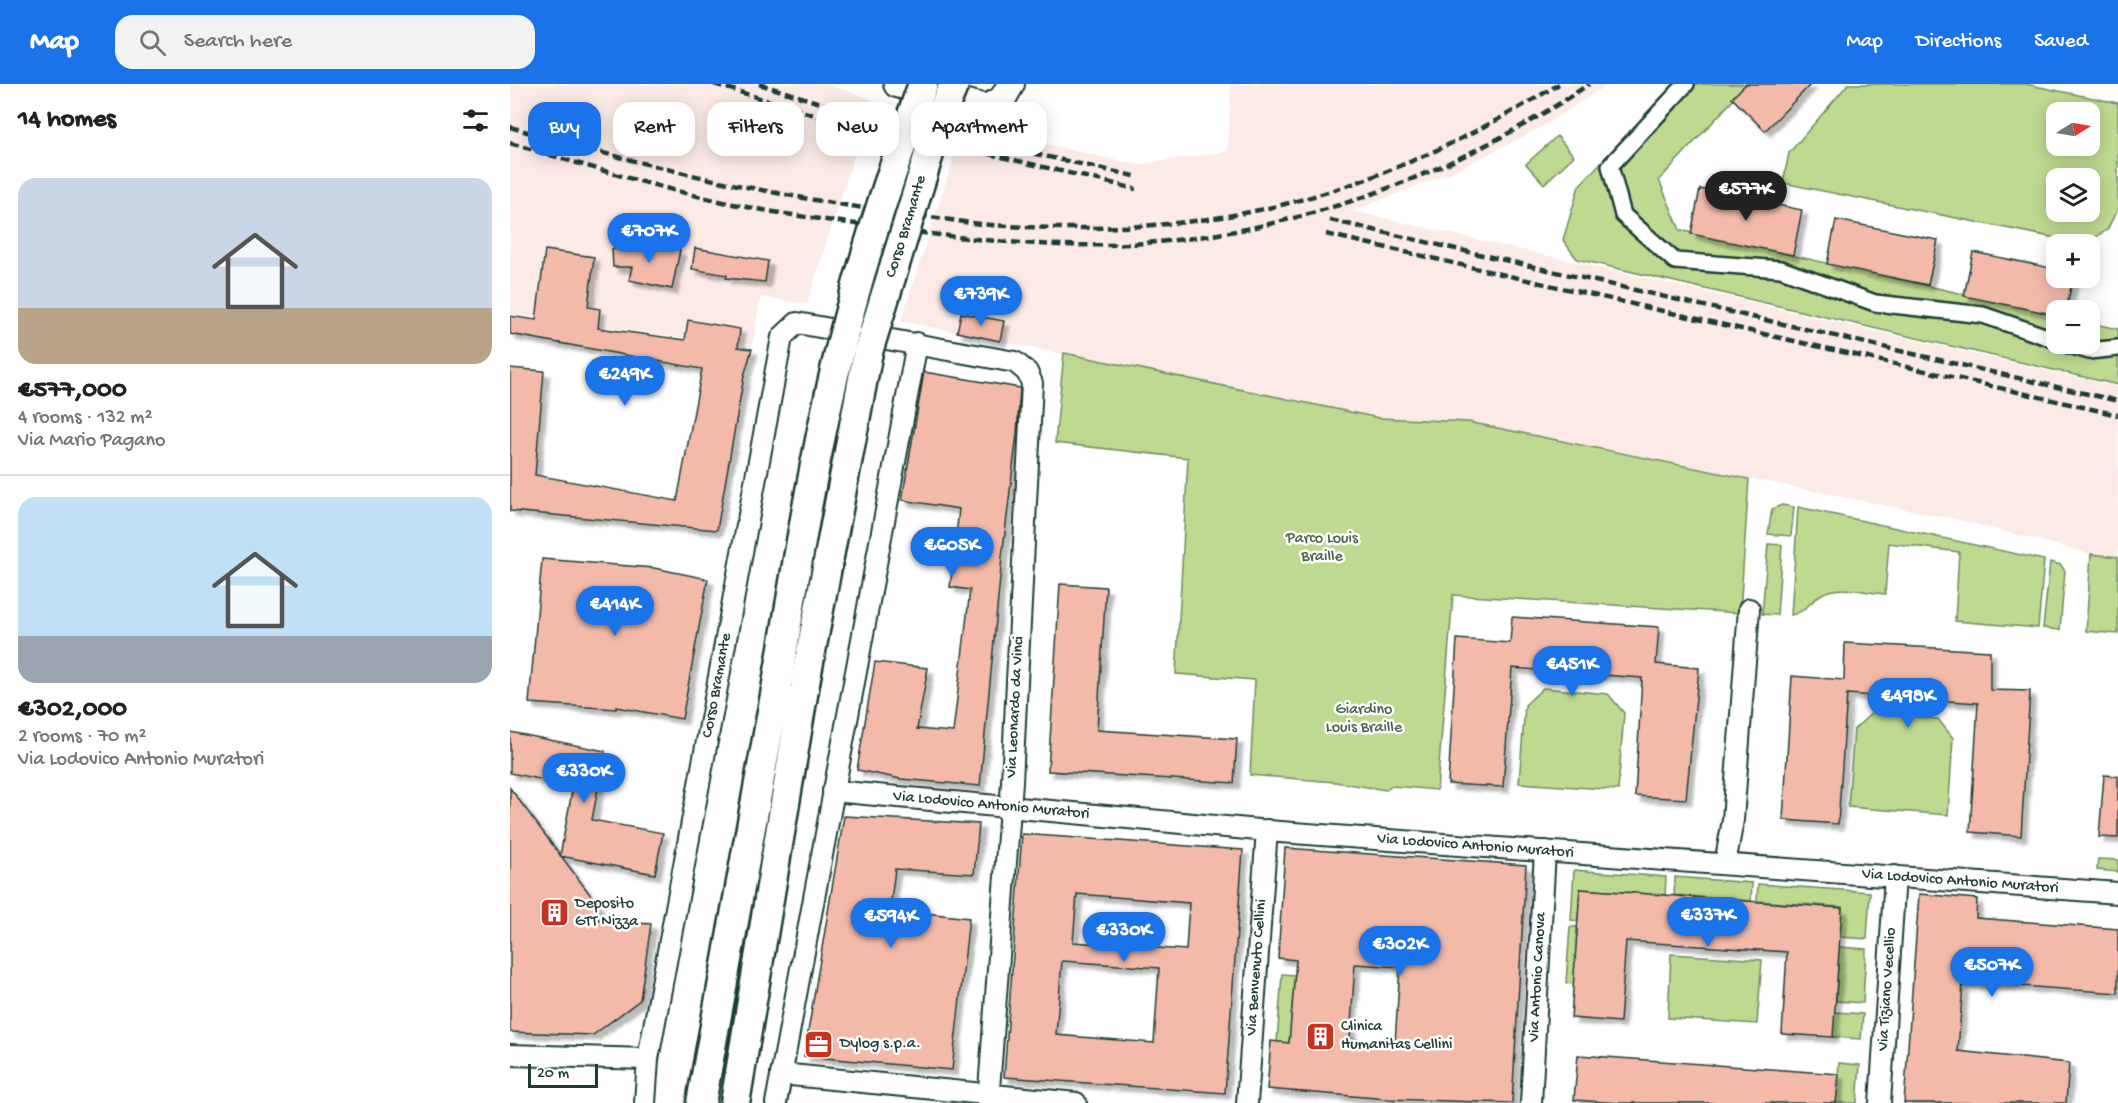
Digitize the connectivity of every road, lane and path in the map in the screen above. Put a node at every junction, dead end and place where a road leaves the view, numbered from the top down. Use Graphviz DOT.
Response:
graph roads {
  1 [pos="897,84"];
  2 [pos="923,84"];
  3 [pos="954,84"];
  4 [pos="1686,84"];
  5 [pos="1007,92"];
  6 [pos="2046,337"];
  7 [pos="916,344"];
  8 [pos="2118,348"];
  9 [pos="2100,350"];
  10 [pos="1749,609"];
  11 [pos="791,683"];
  12 [pos="833,791"];
  13 [pos="1010,807"];
  14 [pos="1267,830"];
  15 [pos="1545,851"];
  16 [pos="1725,864"];
  17 [pos="1894,876"];
  18 [pos="2118,893"];
  19 [pos="510,1055"];
  20 [pos="648,1059"];
  21 [pos="781,1074"];
  22 [pos="988,1099"];
  23 [pos="645,1103"];
  24 [pos="701,1103"];
  25 [pos="735,1103"];
  26 [pos="776,1103"];
  27 [pos="1076,1103"];
  28 [pos="1247,1103"];
  29 [pos="1531,1103"];
  30 [pos="1880,1103"];
  1 -- 5 [label="street"];
  2 -- 11 [label="main road, Corso Bramante, bridge"];
  3 -- 11 [label="main road, Corso Bramante, bridge"];
  4 -- 6 [label="street"];
  7 -- 12 [label="street"];
  7 -- 13 [label="street, Via Leonardo da Vinci"];
  7 -- 20 [label="street, Corso Bramante"];
  8 -- 9 [label="street"];
  10 -- 16 [label="street"];
  11 -- 24 [label="main road, Corso Bramante"];
  11 -- 25 [label="main road, Corso Bramante"];
  12 -- 13 [label="street, Via Lodovico Antonio Muratori"];
  12 -- 21 [label="street"];
  13 -- 14 [label="street, Via Lodovico Antonio Muratori"];
  13 -- 22 [label="street, Via Leonardo da Vinci"];
  14 -- 15 [label="street, Via Lodovico Antonio Muratori"];
  14 -- 28 [label="street, Via Benvenuto Cellini"];
  15 -- 16 [label="street, Via Lodovico Antonio Muratori"];
  15 -- 29 [label="street, Via Antonio Canova"];
  16 -- 17 [label="street, Via Lodovico Antonio Muratori"];
  17 -- 18 [label="street, Via Lodovico Antonio Muratori"];
  17 -- 30 [label="street, Via Tiziano Vecellio"];
  19 -- 20 [label="street"];
  20 -- 23 [label="street, Corso Bramante"];
  21 -- 22 [label="street"];
  21 -- 26 [label="street"];
  22 -- 27 [label="street"];
}
